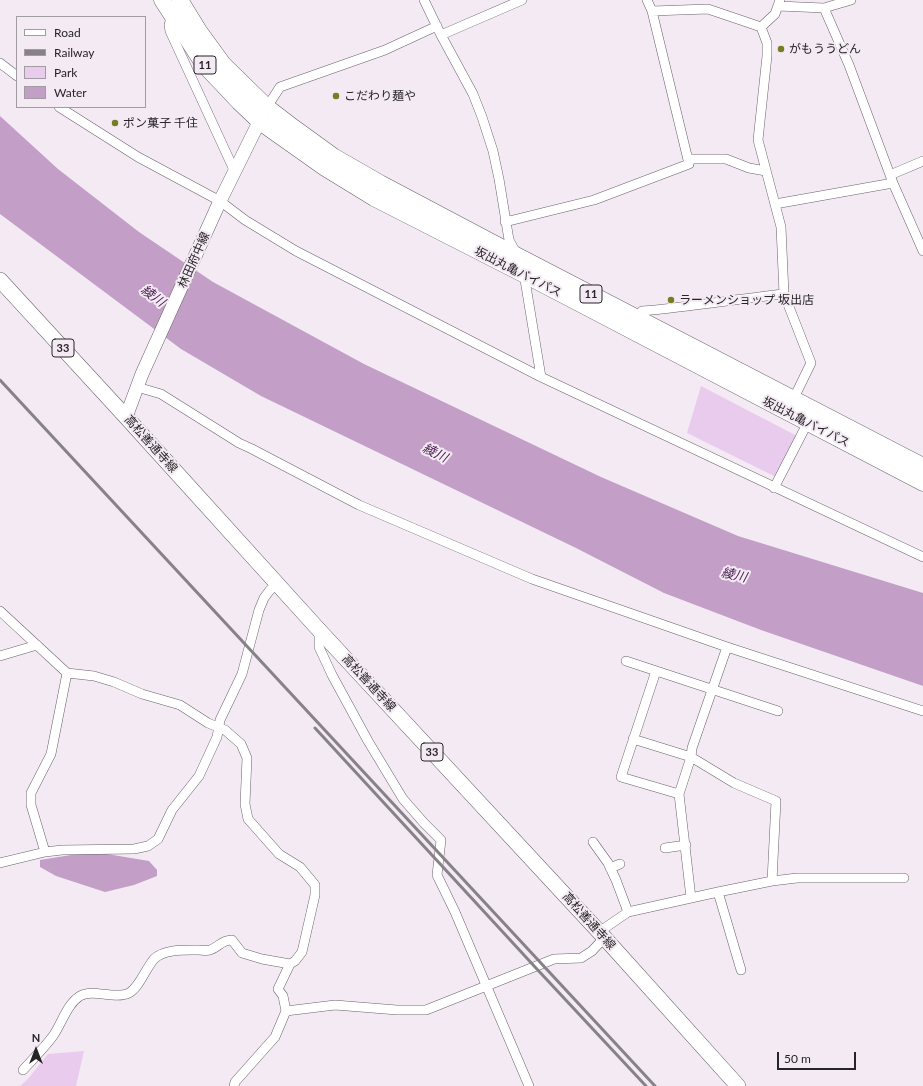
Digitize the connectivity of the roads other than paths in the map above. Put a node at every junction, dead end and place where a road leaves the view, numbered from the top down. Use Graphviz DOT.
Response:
graph roads {
  1 [pos="162,0"];
  2 [pos="180,0"];
  3 [pos="424,0"];
  4 [pos="522,0"];
  5 [pos="647,0"];
  6 [pos="851,0"];
  7 [pos="779,3"];
  8 [pos="707,4"];
  9 [pos="824,8"];
  10 [pos="652,11"];
  11 [pos="172,15"];
  12 [pos="437,26"];
  13 [pos="761,27"];
  14 [pos="441,35"];
  15 [pos="0,63"];
  16 [pos="16,75"];
  17 [pos="267,107"];
  18 [pos="61,108"];
  19 [pos="260,122"];
  20 [pos="688,159"];
  21 [pos="923,161"];
  22 [pos="766,171"];
  23 [pos="235,172"];
  24 [pos="891,179"];
  25 [pos="775,204"];
  26 [pos="218,205"];
  27 [pos="505,222"];
  28 [pos="923,251"];
  29 [pos="518,256"];
  30 [pos="525,275"];
  31 [pos="0,280"];
  32 [pos="784,294"];
  33 [pos="642,311"];
  34 [pos="541,377"];
  35 [pos="140,380"];
  36 [pos="791,406"];
  37 [pos="126,416"];
  38 [pos="808,422"];
  39 [pos="923,466"];
  40 [pos="923,483"];
  41 [pos="774,488"];
  42 [pos="923,557"];
  43 [pos="278,584"];
  44 [pos="0,611"];
  45 [pos="319,630"];
  46 [pos="36,645"];
  47 [pos="727,647"];
  48 [pos="0,656"];
  49 [pos="626,661"];
  50 [pos="656,671"];
  51 [pos="67,673"];
  52 [pos="713,690"];
  53 [pos="778,711"];
  54 [pos="923,711"];
  55 [pos="219,726"];
  56 [pos="633,739"];
  57 [pos="691,757"];
  58 [pos="679,794"];
  59 [pos="593,842"];
  60 [pos="686,845"];
  61 [pos="665,848"];
  62 [pos="45,852"];
  63 [pos="0,863"];
  64 [pos="620,864"];
  65 [pos="610,868"];
  66 [pos="904,878"];
  67 [pos="772,881"];
  68 [pos="718,892"];
  69 [pos="691,898"];
  70 [pos="628,912"];
  71 [pos="602,935"];
  72 [pos="290,964"];
  73 [pos="742,970"];
  74 [pos="486,986"];
  75 [pos="286,1011"];
  76 [pos="23,1070"];
  77 [pos="234,1086"];
  78 [pos="529,1086"];
  79 [pos="738,1086"];
  1 -- 11 [label="highway, 坂出丸亀バイパス / 11"];
  2 -- 17 [label="highway, 坂出丸亀バイパス / 11"];
  3 -- 12 [label="street"];
  4 -- 14 [label="street"];
  5 -- 10 [label="street"];
  6 -- 9 [label="street"];
  7 -- 9 [label="street"];
  7 -- 13 [label="street"];
  8 -- 10 [label="street"];
  8 -- 13 [label="street"];
  9 -- 24 [label="street"];
  10 -- 20 [label="street"];
  11 -- 19 [label="highway, 坂出丸亀バイパス / 11"];
  11 -- 23 [label="street"];
  12 -- 14 [label="street"];
  12 -- 17 [label="street"];
  13 -- 22 [label="street"];
  14 -- 27 [label="street"];
  15 -- 16 [label="street"];
  17 -- 19 [label="main road, 林田府中線"];
  17 -- 29 [label="highway, 坂出丸亀バイパス / 11"];
  18 -- 26 [label="street"];
  19 -- 23 [label="main road, 林田府中線"];
  19 -- 30 [label="highway, 坂出丸亀バイパス / 11"];
  20 -- 22 [label="street"];
  20 -- 27 [label="street"];
  21 -- 24 [label="street"];
  22 -- 25 [label="street"];
  23 -- 26 [label="main road, 林田府中線"];
  24 -- 25 [label="street"];
  24 -- 28 [label="street"];
  25 -- 32 [label="street"];
  26 -- 34 [label="street"];
  26 -- 35 [label="main road, 林田府中線"];
  27 -- 29 [label="street"];
  29 -- 30 [label="street"];
  29 -- 36 [label="highway, 坂出丸亀バイパス / 11"];
  30 -- 34 [label="street"];
  30 -- 36 [label="highway, 坂出丸亀バイパス / 11"];
  31 -- 37 [label="main road, 高松善通寺線 / 33"];
  32 -- 33 [label="street"];
  32 -- 36 [label="street"];
  34 -- 41 [label="street"];
  35 -- 37 [label="main road, 林田府中線"];
  35 -- 47 [label="street"];
  36 -- 38 [label="highway, 坂出丸亀バイパス / 11"];
  36 -- 39 [label="highway, 坂出丸亀バイパス / 11"];
  37 -- 43 [label="main road, 高松善通寺線 / 33"];
  38 -- 40 [label="highway, 坂出丸亀バイパス / 11"];
  38 -- 41 [label="street"];
  41 -- 42 [label="street"];
  43 -- 45 [label="main road, 高松善通寺線 / 33"];
  43 -- 55 [label="street"];
  44 -- 46 [label="street"];
  45 -- 71 [label="main road, 高松善通寺線 / 33"];
  45 -- 74 [label="street"];
  46 -- 48 [label="street"];
  46 -- 51 [label="street"];
  47 -- 52 [label="street"];
  47 -- 54 [label="street"];
  49 -- 50 [label="street"];
  50 -- 52 [label="street"];
  50 -- 56 [label="street"];
  51 -- 55 [label="street"];
  51 -- 62 [label="street"];
  52 -- 53 [label="street"];
  52 -- 57 [label="street"];
  55 -- 62 [label="street"];
  55 -- 72 [label="street"];
  56 -- 57 [label="street"];
  56 -- 58 [label="street"];
  57 -- 58 [label="street"];
  57 -- 67 [label="street"];
  58 -- 60 [label="street"];
  59 -- 65 [label="street"];
  60 -- 61 [label="street"];
  60 -- 69 [label="street"];
  62 -- 63 [label="street"];
  64 -- 65 [label="street"];
  65 -- 70 [label="street"];
  66 -- 67 [label="street"];
  67 -- 68 [label="street"];
  68 -- 69 [label="street"];
  68 -- 73 [label="street"];
  69 -- 70 [label="street"];
  70 -- 71 [label="street"];
  71 -- 74 [label="street"];
  71 -- 79 [label="main road, 高松善通寺線 / 33"];
  72 -- 75 [label="street"];
  72 -- 76 [label="street"];
  74 -- 75 [label="street"];
  74 -- 78 [label="street"];
  75 -- 77 [label="street"];
}
